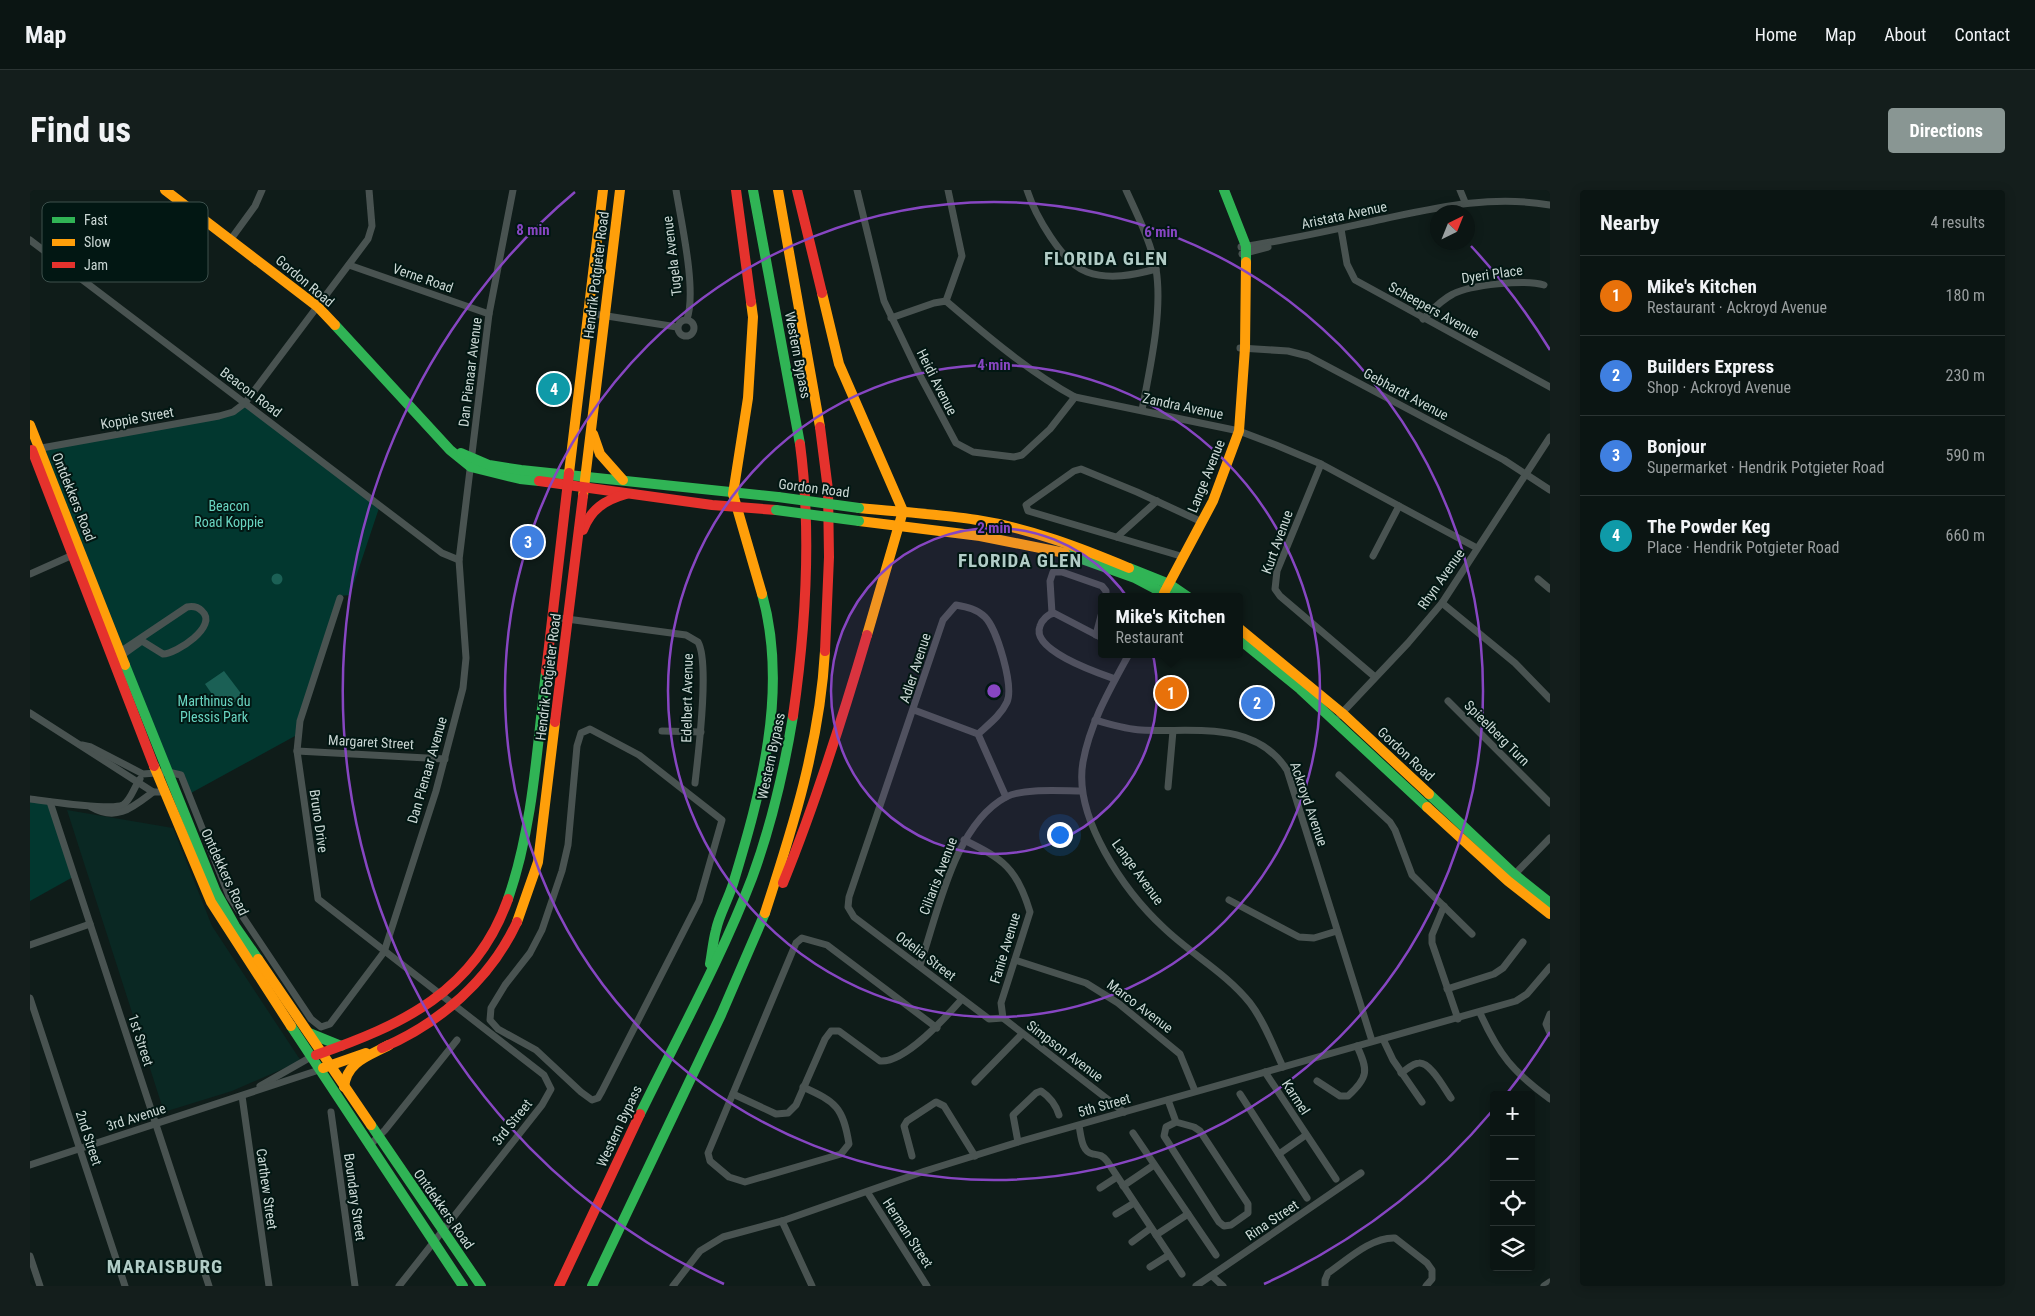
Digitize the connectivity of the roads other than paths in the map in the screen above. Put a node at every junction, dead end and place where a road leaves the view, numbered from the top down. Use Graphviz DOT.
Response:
graph roads {
  1 [pos="165,190"];
  2 [pos="262,190"];
  3 [pos="370,190"];
  4 [pos="513,190"];
  5 [pos="603,190"];
  6 [pos="620,190"];
  7 [pos="676,190"];
  8 [pos="736,190"];
  9 [pos="754,190"];
  10 [pos="778,190"];
  11 [pos="797,190"];
  12 [pos="857,190"];
  13 [pos="948,190"];
  14 [pos="1027,190"];
  15 [pos="1126,190"];
  16 [pos="1218,190"];
  17 [pos="1224,190"];
  18 [pos="1460,190"];
  19 [pos="181,202"];
  20 [pos="1465,202"];
  21 [pos="1550,205"];
  22 [pos="208,222"];
  23 [pos="1341,229"];
  24 [pos="231,239"];
  25 [pos="30,240"];
  26 [pos="42,249"];
  27 [pos="1244,250"];
  28 [pos="349,265"];
  29 [pos="1156,269"];
  30 [pos="85,282"];
  31 [pos="1544,285"];
  32 [pos="946,302"];
  33 [pos="318,307"];
  34 [pos="588,313"];
  35 [pos="489,314"];
  36 [pos="605,317"];
  37 [pos="891,318"];
  38 [pos="687,319"];
  39 [pos="1423,319"];
  40 [pos="677,327"];
  41 [pos="1243,351"];
  42 [pos="1550,387"];
  43 [pos="1075,397"];
  44 [pos="245,403"];
  45 [pos="593,405"];
  46 [pos="1142,410"];
  47 [pos="30,425"];
  48 [pos="1239,431"];
  49 [pos="1550,437"];
  50 [pos="33,449"];
  51 [pos="471,463"];
  52 [pos="1321,464"];
  53 [pos="1526,472"];
  54 [pos="569,479"];
  55 [pos="624,480"];
  56 [pos="584,481"];
  57 [pos="1550,490"];
  58 [pos="629,493"];
  59 [pos="733,494"];
  60 [pos="1157,501"];
  61 [pos="1399,506"];
  62 [pos="736,508"];
  63 [pos="903,511"];
  64 [pos="1202,522"];
  65 [pos="900,526"];
  66 [pos="1117,537"];
  67 [pos="1477,548"];
  68 [pos="77,554"];
  69 [pos="1374,556"];
  70 [pos="1184,558"];
  71 [pos="576,559"];
  72 [pos="459,560"];
  73 [pos="30,574"];
  74 [pos="1538,579"];
  75 [pos="1550,589"];
  76 [pos="1106,593"];
  77 [pos="1166,593"];
  78 [pos="340,598"];
  79 [pos="1442,603"];
  80 [pos="1052,613"];
  81 [pos="552,617"];
  82 [pos="569,620"];
  83 [pos="1243,631"];
  84 [pos="1098,636"];
  85 [pos="1243,642"];
  86 [pos="120,654"];
  87 [pos="1127,658"];
  88 [pos="1375,677"];
  89 [pos="1115,679"];
  90 [pos="1550,699"];
  91 [pos="1448,701"];
  92 [pos="914,710"];
  93 [pos="1342,712"];
  94 [pos="30,713"];
  95 [pos="1095,720"];
  96 [pos="1335,721"];
  97 [pos="662,731"];
  98 [pos="701,732"];
  99 [pos="1173,732"];
  100 [pos="978,734"];
  101 [pos="82,745"];
  102 [pos="297,751"];
  103 [pos="445,759"];
  104 [pos="156,772"];
  105 [pos="168,772"];
  106 [pos="143,774"];
  107 [pos="1338,775"];
  108 [pos="138,782"];
  109 [pos="695,784"];
  110 [pos="1168,787"];
  111 [pos="169,791"];
  112 [pos="1082,791"];
  113 [pos="153,792"];
  114 [pos="1006,797"];
  115 [pos="30,800"];
  116 [pos="50,802"];
  117 [pos="1550,803"];
  118 [pos="91,806"];
  119 [pos="1550,838"];
  120 [pos="964,840"];
  121 [pos="1511,878"];
  122 [pos="849,897"];
  123 [pos="1229,900"];
  124 [pos="1550,903"];
  125 [pos="1444,906"];
  126 [pos="1550,914"];
  127 [pos="90,924"];
  128 [pos="761,926"];
  129 [pos="1337,931"];
  130 [pos="1472,934"];
  131 [pos="1523,942"];
  132 [pos="30,945"];
  133 [pos="384,952"];
  134 [pos="1015,960"];
  135 [pos="920,965"];
  136 [pos="1550,967"];
  137 [pos="710,972"];
  138 [pos="1447,989"];
  139 [pos="440,995"];
  140 [pos="30,998"];
  141 [pos="962,999"];
  142 [pos="453,1004"];
  143 [pos="1480,1013"];
  144 [pos="1550,1014"];
  145 [pos="1003,1018"];
  146 [pos="1458,1019"];
  147 [pos="937,1028"];
  148 [pos="307,1032"];
  149 [pos="1550,1033"];
  150 [pos="1022,1034"];
  151 [pos="1383,1039"];
  152 [pos="457,1040"];
  153 [pos="1372,1042"];
  154 [pos="388,1045"];
  155 [pos="341,1046"];
  156 [pos="1357,1046"];
  157 [pos="536,1050"];
  158 [pos="316,1055"];
  159 [pos="527,1062"];
  160 [pos="329,1066"];
  161 [pos="1283,1067"];
  162 [pos="319,1070"];
  163 [pos="1265,1072"];
  164 [pos="1401,1073"];
  165 [pos="1317,1081"];
  166 [pos="975,1082"];
  167 [pos="344,1087"];
  168 [pos="803,1087"];
  169 [pos="1195,1091"];
  170 [pos="245,1094"];
  171 [pos="732,1094"];
  172 [pos="1240,1094"];
  173 [pos="1451,1098"];
  174 [pos="1550,1099"];
  175 [pos="1168,1100"];
  176 [pos="1422,1102"];
  177 [pos="331,1112"];
  178 [pos="1124,1112"];
  179 [pos="1059,1115"];
  180 [pos="1176,1122"];
  181 [pos="156,1123"];
  182 [pos="1079,1126"];
  183 [pos="1133,1133"];
  184 [pos="1306,1135"];
  185 [pos="378,1138"];
  186 [pos="1018,1142"];
  187 [pos="369,1146"];
  188 [pos="79,1149"];
  189 [pos="1279,1154"];
  190 [pos="912,1156"];
  191 [pos="975,1156"];
  192 [pos="1154,1164"];
  193 [pos="30,1165"];
  194 [pos="1362,1174"];
  195 [pos="1117,1177"];
  196 [pos="1336,1180"];
  197 [pos="1123,1186"];
  198 [pos="1100,1188"];
  199 [pos="868,1193"];
  200 [pos="1307,1198"];
  201 [pos="1134,1202"];
  202 [pos="1116,1214"];
  203 [pos="1188,1214"];
  204 [pos="782,1221"];
  205 [pos="443,1230"];
  206 [pos="1153,1232"];
  207 [pos="434,1242"];
  208 [pos="1132,1242"];
  209 [pos="1169,1255"];
  210 [pos="1216,1255"];
  211 [pos="30,1256"];
  212 [pos="1150,1267"];
  213 [pos="1182,1274"];
  214 [pos="1212,1276"];
  215 [pos="1325,1282"];
  216 [pos="1550,1282"];
  217 [pos="40,1286"];
  218 [pos="124,1286"];
  219 [pos="208,1286"];
  220 [pos="268,1286"];
  221 [pos="355,1286"];
  222 [pos="399,1286"];
  223 [pos="463,1286"];
  224 [pos="481,1286"];
  225 [pos="559,1286"];
  226 [pos="592,1286"];
  227 [pos="673,1286"];
  228 [pos="811,1286"];
  229 [pos="928,1286"];
  230 [pos="1196,1286"];
  231 [pos="1223,1286"];
  232 [pos="1426,1286"];
  233 [pos="1544,1286"];
  1 -- 19 [label="main road, Gordon Road"];
  2 -- 24 [label="street"];
  3 -- 28 [label="street"];
  4 -- 35 [label="street, Dan Pienaar Avenue"];
  5 -- 34 [label="main road, Hendrik Potgieter Road"];
  6 -- 36 [label="main road, Hendrik Potgieter Road"];
  7 -- 38 [label="street, Tugela Avenue"];
  8 -- 59 [label="main road"];
  9 -- 137 [label="main road, Western Bypass"];
  10 -- 128 [label="main road, Western Bypass"];
  11 -- 63 [label="main road"];
  12 -- 37 [label="street, Heidi Avenue"];
  13 -- 32 [label="street"];
  14 -- 29 [label="street"];
  15 -- 29 [label="street"];
  16 -- 27 [label="main road, Lange Avenue"];
  17 -- 27 [label="main road, Lange Avenue"];
  18 -- 20 [label="street"];
  20 -- 21 [label="street, Aristata Avenue"];
  20 -- 23 [label="street, Aristata Avenue"];
  22 -- 24 [label="main road, Gordon Road"];
  23 -- 27 [label="street, Aristata Avenue"];
  23 -- 39 [label="street, Scheepers Avenue"];
  24 -- 33 [label="main road, Gordon Road"];
  25 -- 26 [label="street, Beacon Road"];
  27 -- 41 [label="main road, Lange Avenue"];
  28 -- 33 [label="street"];
  28 -- 35 [label="street, Verne Road"];
  29 -- 46 [label="street"];
  30 -- 44 [label="street, Beacon Road"];
  31 -- 39 [label="street, Dyeri Place"];
  32 -- 37 [label="street"];
  32 -- 43 [label="street, Zandra Avenue"];
  33 -- 44 [label="street"];
  33 -- 51 [label="main road, Gordon Road"];
  34 -- 36 [label="street, Tugela Avenue"];
  34 -- 54 [label="main road, Hendrik Potgieter Road"];
  35 -- 51 [label="street, Dan Pienaar Avenue"];
  36 -- 40 [label="street, Tugela Avenue"];
  36 -- 45 [label="main road, Hendrik Potgieter Road"];
  37 -- 43 [label="street, Heidi Avenue"];
  38 -- 40 [label="street"];
  38 -- 40 [label="street, Tugela Avenue"];
  39 -- 42 [label="street, Scheepers Avenue"];
  41 -- 48 [label="main road, Lange Avenue"];
  41 -- 53 [label="street, Gebhardt Avenue"];
  43 -- 46 [label="street, Zandra Avenue"];
  44 -- 50 [label="street, Koppie Street"];
  44 -- 72 [label="street, Beacon Road"];
  45 -- 55 [label="main road"];
  45 -- 56 [label="main road, Hendrik Potgieter Road"];
  46 -- 48 [label="street, Zandra Avenue"];
  47 -- 50 [label="main road, Ontdekkers Road"];
  48 -- 52 [label="street, Zandra Avenue"];
  48 -- 64 [label="main road, Lange Avenue"];
  49 -- 53 [label="street, Rhyn Avenue"];
  50 -- 68 [label="main road, Ontdekkers Road"];
  51 -- 54 [label="main road, Gordon Road"];
  51 -- 72 [label="street, Dan Pienaar Avenue"];
  52 -- 61 [label="street, Zandra Avenue"];
  52 -- 88 [label="street, Kurt Avenue"];
  53 -- 57 [label="street, Gebhardt Avenue"];
  53 -- 67 [label="street, Rhyn Avenue"];
  54 -- 56 [label="main road, Gordon Road"];
  54 -- 81 [label="main road, Hendrik Potgieter Road"];
  55 -- 56 [label="main road, Gordon Road"];
  55 -- 59 [label="main road, Gordon Road"];
  56 -- 58 [label="main road, Gordon Road"];
  56 -- 71 [label="main road, Hendrik Potgieter Road"];
  58 -- 62 [label="main road, Gordon Road"];
  58 -- 71 [label="main road"];
  59 -- 62 [label="main road"];
  59 -- 63 [label="main road, Gordon Road, bridge"];
  60 -- 64 [label="street"];
  60 -- 66 [label="street"];
  60 -- 66 [label="street"];
  61 -- 67 [label="street, Zandra Avenue"];
  61 -- 69 [label="street"];
  62 -- 65 [label="main road, Gordon Road, bridge"];
  62 -- 137 [label="main road"];
  63 -- 65 [label="main road"];
  63 -- 77 [label="main road, Gordon Road"];
  64 -- 70 [label="main road, Lange Avenue"];
  65 -- 77 [label="main road, Gordon Road"];
  65 -- 128 [label="main road"];
  66 -- 70 [label="street"];
  67 -- 79 [label="street, Rhyn Avenue"];
  68 -- 73 [label="street"];
  68 -- 86 [label="main road, Ontdekkers Road"];
  68 -- 104 [label="main road, Ontdekkers Road"];
  70 -- 77 [label="main road, Lange Avenue"];
  71 -- 82 [label="main road, Hendrik Potgieter Road"];
  72 -- 103 [label="street, Dan Pienaar Avenue"];
  74 -- 75 [label="street"];
  76 -- 80 [label="street"];
  78 -- 102 [label="street, Bruno Drive"];
  79 -- 88 [label="street, Rhyn Avenue"];
  79 -- 90 [label="street"];
  80 -- 84 [label="street"];
  80 -- 89 [label="street"];
  81 -- 82 [label="street, Edelbert Avenue"];
  81 -- 139 [label="main road, Hendrik Potgieter Road"];
  82 -- 98 [label="street, Edelbert Avenue"];
  82 -- 142 [label="main road, Hendrik Potgieter Road"];
  83 -- 93 [label="main road, Gordon Road"];
  85 -- 96 [label="main road, Gordon Road"];
  86 -- 86 [label="street"];
  86 -- 105 [label="main road, Ontdekkers Road"];
  87 -- 89 [label="street, Lange Avenue"];
  88 -- 93 [label="street, Rhyn Avenue"];
  89 -- 95 [label="street, Lange Avenue"];
  91 -- 117 [label="street, Spieelberg Turn"];
  92 -- 100 [label="street"];
  92 -- 100 [label="street, Adler Avenue"];
  92 -- 122 [label="street, Adler Avenue"];
  93 -- 96 [label="street, Rhyn Avenue"];
  93 -- 121 [label="main road, Gordon Road"];
  94 -- 101 [label="street"];
  95 -- 99 [label="street, Ackroyd Avenue"];
  95 -- 112 [label="street, Lange Avenue"];
  96 -- 121 [label="main road, Gordon Road"];
  97 -- 98 [label="street"];
  98 -- 109 [label="street, Edelbert Avenue"];
  99 -- 110 [label="street"];
  99 -- 129 [label="street, Ackroyd Avenue"];
  100 -- 114 [label="street"];
  101 -- 106 [label="street"];
  101 -- 108 [label="street"];
  102 -- 103 [label="street, Margaret Street"];
  102 -- 133 [label="street, Bruno Drive"];
  103 -- 133 [label="street, Dan Pienaar Avenue"];
  104 -- 105 [label="street"];
  104 -- 106 [label="street"];
  104 -- 111 [label="main road, Ontdekkers Road"];
  105 -- 111 [label="main road, Ontdekkers Road"];
  105 -- 133 [label="street, Dan Pienaar Avenue"];
  106 -- 108 [label="street"];
  107 -- 125 [label="street"];
  108 -- 113 [label="street"];
  108 -- 118 [label="street"];
  111 -- 113 [label="street"];
  111 -- 148 [label="main road, Ontdekkers Road"];
  111 -- 158 [label="main road, Ontdekkers Road"];
  112 -- 114 [label="street"];
  112 -- 161 [label="street, Lange Avenue"];
  113 -- 118 [label="street"];
  114 -- 120 [label="street, Ciliaris Avenue"];
  115 -- 116 [label="street"];
  116 -- 118 [label="street"];
  116 -- 127 [label="street, 1st Street"];
  119 -- 121 [label="street"];
  120 -- 134 [label="street, Fanie Avenue"];
  120 -- 135 [label="street, Ciliaris Avenue"];
  121 -- 124 [label="main road, Gordon Road"];
  121 -- 126 [label="main road, Gordon Road"];
  122 -- 135 [label="street, Odelia Street"];
  123 -- 129 [label="street"];
  125 -- 130 [label="street"];
  125 -- 138 [label="street"];
  127 -- 132 [label="street"];
  127 -- 181 [label="street, 1st Street"];
  128 -- 226 [label="main road, Western Bypass"];
  129 -- 153 [label="street, Ackroyd Avenue"];
  131 -- 138 [label="street"];
  133 -- 139 [label="street, Bruno Drive"];
  134 -- 145 [label="street, Fanie Avenue"];
  134 -- 169 [label="street, Marco Avenue"];
  135 -- 141 [label="street, Odelia Street"];
  136 -- 143 [label="street, 5th Street"];
  137 -- 225 [label="main road, Western Bypass"];
  138 -- 146 [label="street"];
  139 -- 142 [label="street, 3rd Street"];
  139 -- 155 [label="main road, Hendrik Potgieter Road"];
  140 -- 188 [label="street, 2nd Street"];
  141 -- 145 [label="street, Odelia Street"];
  141 -- 147 [label="street"];
  142 -- 154 [label="main road, Hendrik Potgieter Road"];
  142 -- 159 [label="street, 3rd Street"];
  143 -- 146 [label="street, 5th Street"];
  143 -- 174 [label="street"];
  144 -- 149 [label="street"];
  145 -- 150 [label="street, Simpson Avenue"];
  146 -- 151 [label="street, 5th Street"];
  147 -- 168 [label="street"];
  147 -- 171 [label="street"];
  148 -- 155 [label="main road"];
  148 -- 158 [label="main road, Ontdekkers Road"];
  150 -- 166 [label="street"];
  150 -- 178 [label="street, Simpson Avenue"];
  151 -- 153 [label="street, 5th Street"];
  151 -- 164 [label="street"];
  152 -- 185 [label="street"];
  153 -- 156 [label="street, 5th Street"];
  154 -- 160 [label="main road, Hendrik Potgieter Road"];
  154 -- 167 [label="main road"];
  155 -- 158 [label="main road, Hendrik Potgieter Road"];
  156 -- 161 [label="street, 5th Street"];
  156 -- 165 [label="street"];
  157 -- 157 [label="street"];
  157 -- 159 [label="street"];
  158 -- 160 [label="main road, Ontdekkers Road"];
  158 -- 162 [label="main road, Ontdekkers Road"];
  158 -- 170 [label="street, 3rd Avenue"];
  159 -- 205 [label="street, 3rd Street"];
  160 -- 162 [label="main road, Hendrik Potgieter Road"];
  160 -- 167 [label="main road, Ontdekkers Road"];
  161 -- 163 [label="street, 5th Street"];
  162 -- 170 [label="street, 3rd Avenue"];
  162 -- 187 [label="main road, Ontdekkers Road"];
  163 -- 169 [label="street, 5th Street"];
  163 -- 184 [label="street, Karmel"];
  164 -- 173 [label="street"];
  164 -- 176 [label="street"];
  167 -- 185 [label="main road, Ontdekkers Road"];
  168 -- 171 [label="street"];
  168 -- 171 [label="street"];
  169 -- 175 [label="street, 5th Street"];
  170 -- 181 [label="street, 3rd Avenue"];
  170 -- 220 [label="street, Carthew Street"];
  172 -- 189 [label="street"];
  175 -- 178 [label="street, 5th Street"];
  175 -- 180 [label="street"];
  177 -- 221 [label="street, Boundary Street"];
  178 -- 182 [label="street, 5th Street"];
  179 -- 186 [label="street"];
  180 -- 180 [label="street"];
  181 -- 188 [label="street, 3rd Avenue"];
  181 -- 219 [label="street, 1st Street"];
  182 -- 186 [label="street, 5th Street"];
  182 -- 195 [label="street"];
  183 -- 192 [label="street"];
  184 -- 189 [label="street, Karmel"];
  184 -- 196 [label="street, Karmel"];
  185 -- 187 [label="street"];
  185 -- 205 [label="main road, Ontdekkers Road"];
  186 -- 191 [label="street, 5th Street"];
  187 -- 207 [label="main road, Ontdekkers Road"];
  188 -- 193 [label="street, 3rd Avenue"];
  188 -- 218 [label="street, 2nd Street"];
  189 -- 200 [label="street"];
  190 -- 191 [label="street"];
  191 -- 199 [label="street, 5th Street"];
  192 -- 197 [label="street"];
  192 -- 203 [label="street"];
  194 -- 214 [label="street, Rina Street"];
  195 -- 197 [label="street"];
  195 -- 198 [label="street"];
  197 -- 201 [label="street"];
  199 -- 204 [label="street, 5th Street"];
  199 -- 229 [label="street, Herman Street"];
  201 -- 202 [label="street"];
  201 -- 206 [label="street"];
  203 -- 206 [label="street"];
  203 -- 210 [label="street"];
  204 -- 227 [label="street, 5th Street"];
  204 -- 228 [label="street"];
  205 -- 207 [label="street, 3rd Street"];
  205 -- 224 [label="main road, Ontdekkers Road"];
  206 -- 208 [label="street"];
  206 -- 209 [label="street"];
  207 -- 222 [label="street, 3rd Street"];
  207 -- 223 [label="main road, Ontdekkers Road"];
  209 -- 212 [label="street"];
  209 -- 213 [label="street"];
  211 -- 217 [label="street"];
  214 -- 230 [label="street, Rina Street"];
  214 -- 231 [label="street"];
  215 -- 232 [label="street"];
  216 -- 233 [label="street"];
}
